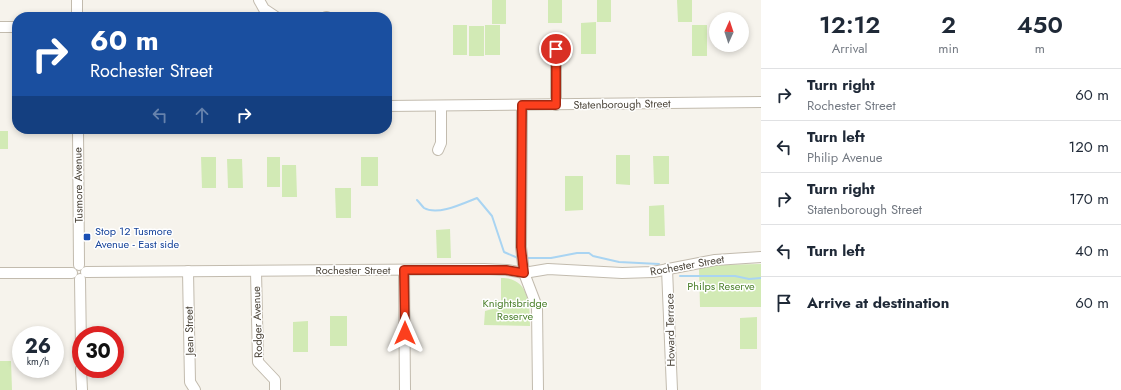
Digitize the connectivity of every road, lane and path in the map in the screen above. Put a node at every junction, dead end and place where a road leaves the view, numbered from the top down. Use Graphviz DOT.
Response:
graph roads {
  1 [pos="77,0"];
  2 [pos="259,0"];
  3 [pos="77,12"];
  4 [pos="268,12"];
  5 [pos="0,27"];
  6 [pos="12,27"];
  7 [pos="556,49"];
  8 [pos="761,102"];
  9 [pos="522,105"];
  10 [pos="556,105"];
  11 [pos="392,106"];
  12 [pos="441,106"];
  13 [pos="78,134"];
  14 [pos="438,150"];
  15 [pos="761,257"];
  16 [pos="667,269"];
  17 [pos="404,270"];
  18 [pos="188,271"];
  19 [pos="256,271"];
  20 [pos="79,272"];
  21 [pos="0,273"];
  22 [pos="524,273"];
  23 [pos="80,326"];
  24 [pos="81,378"];
  25 [pos="82,390"];
  26 [pos="194,390"];
  27 [pos="275,390"];
  28 [pos="405,390"];
  29 [pos="538,390"];
  30 [pos="672,390"];
  1 -- 3 [label="street"];
  2 -- 4 [label="street"];
  5 -- 6 [label="street"];
  7 -- 10 [label="street"];
  8 -- 10 [label="street, Statenborough Street"];
  9 -- 10 [label="street, Statenborough Street"];
  9 -- 12 [label="street, Statenborough Street"];
  9 -- 22 [label="street"];
  11 -- 12 [label="street, Statenborough Street"];
  12 -- 14 [label="street"];
  13 -- 20 [label="street, Tusmore Avenue"];
  15 -- 16 [label="street, Rochester Street"];
  16 -- 22 [label="street, Rochester Street"];
  16 -- 30 [label="street, Howard Terrace"];
  17 -- 19 [label="street, Rochester Street"];
  17 -- 22 [label="street, Rochester Street"];
  17 -- 28 [label="street"];
  18 -- 19 [label="street, Rochester Street"];
  18 -- 20 [label="street, Rochester Street"];
  18 -- 26 [label="street, Jean Street"];
  19 -- 27 [label="street, Rodger Avenue"];
  20 -- 21 [label="street, Rochester Street"];
  20 -- 23 [label="street, Tusmore Avenue"];
  22 -- 29 [label="street"];
  24 -- 25 [label="street"];
}
